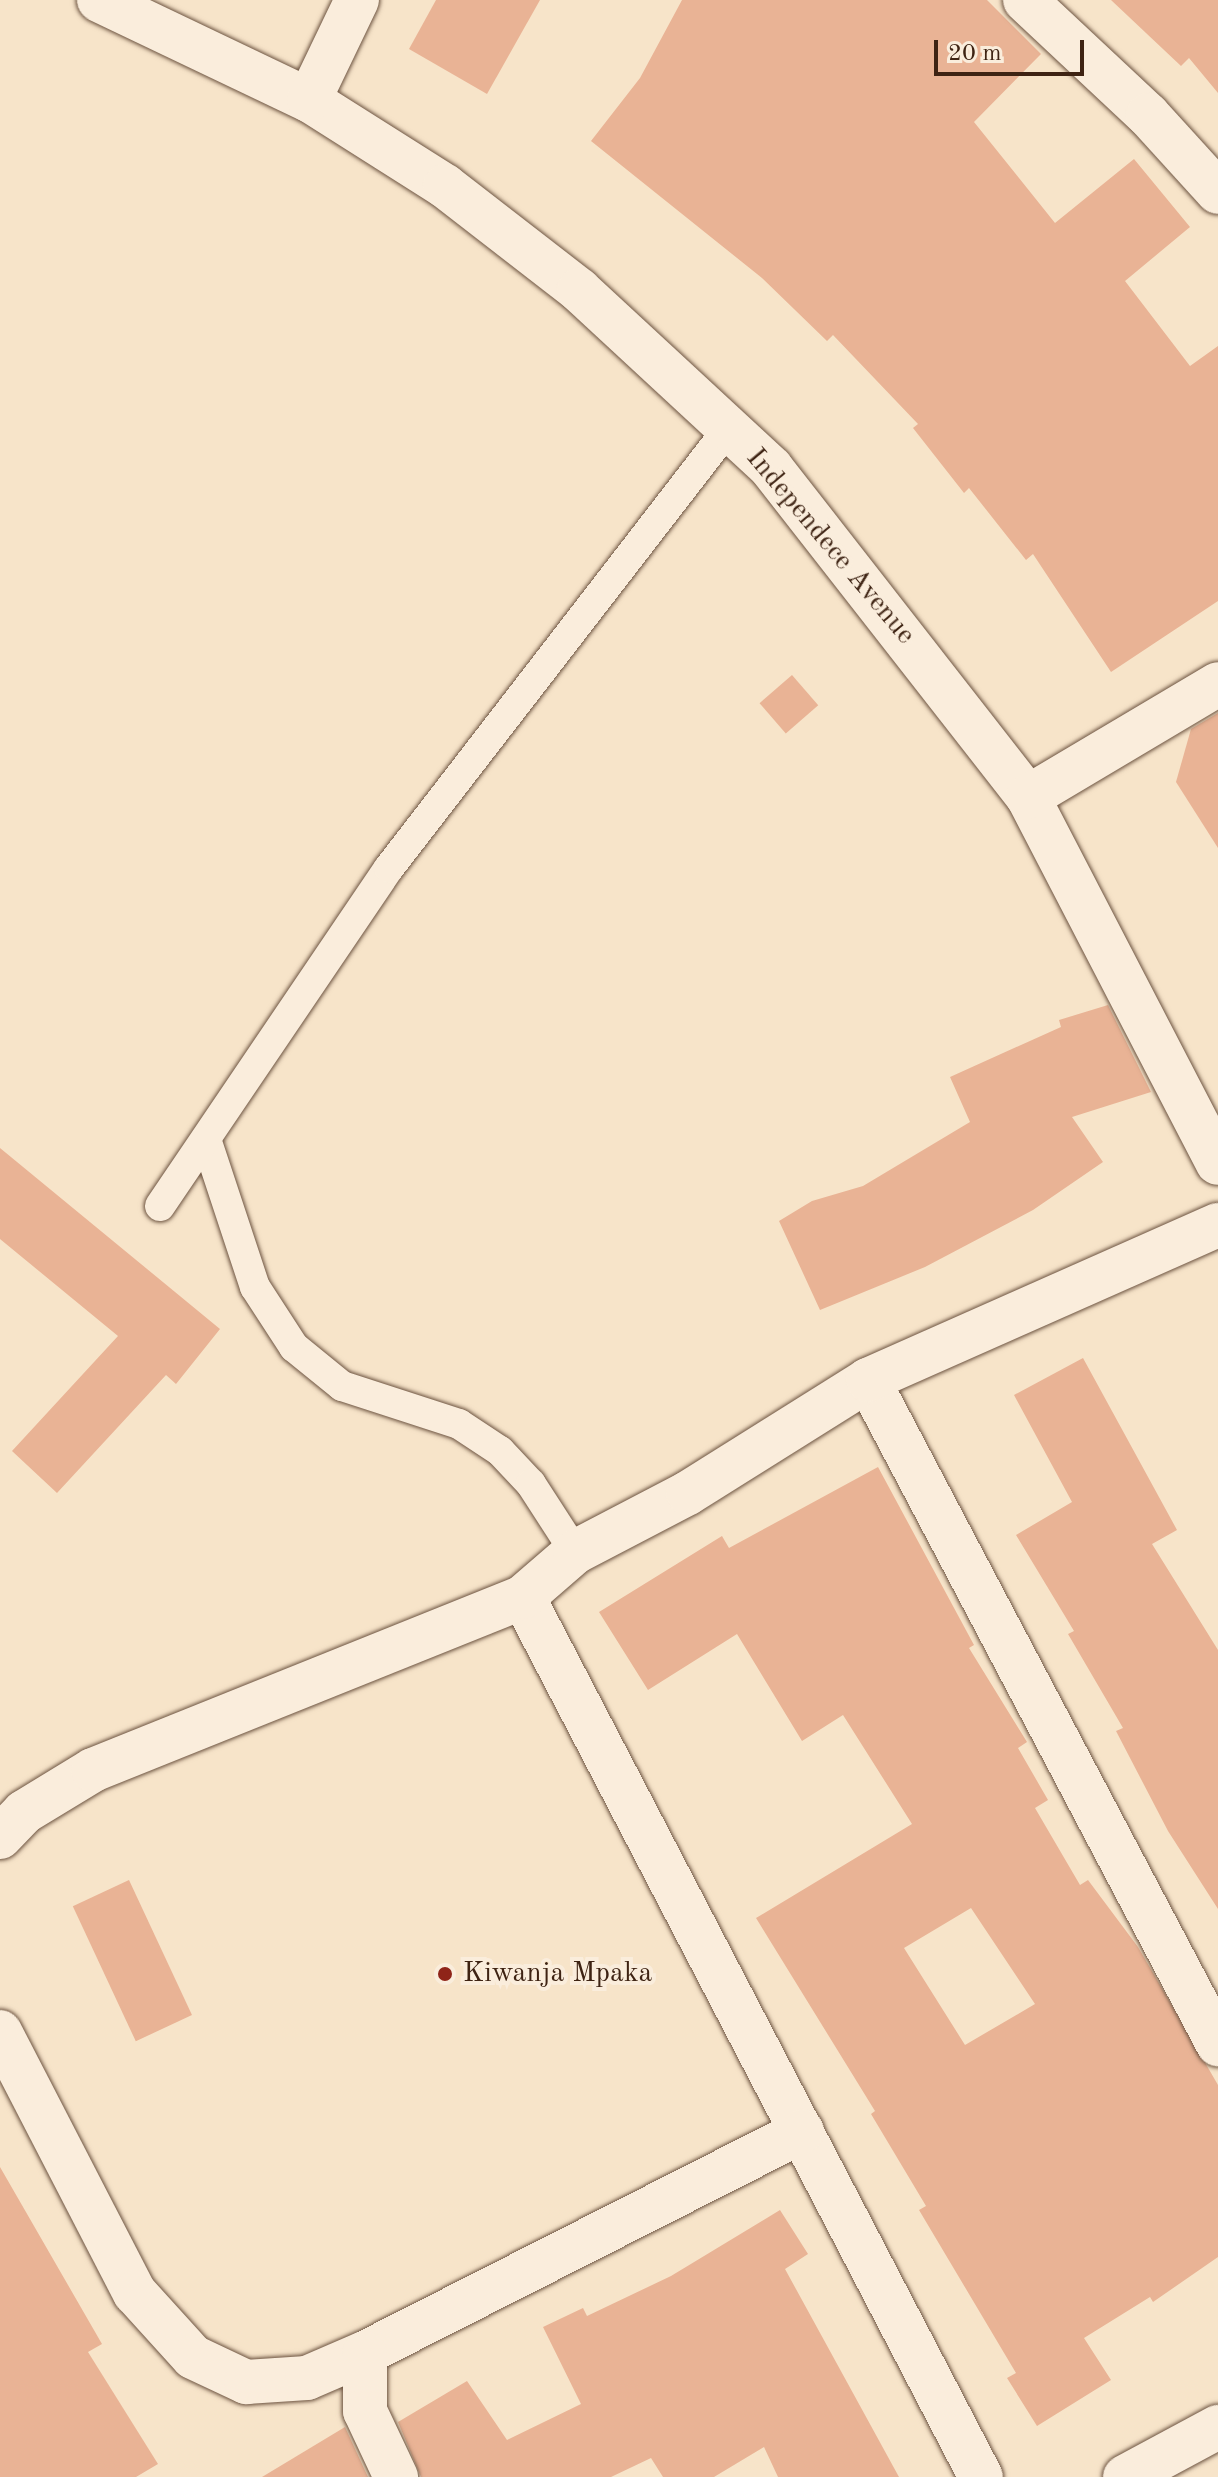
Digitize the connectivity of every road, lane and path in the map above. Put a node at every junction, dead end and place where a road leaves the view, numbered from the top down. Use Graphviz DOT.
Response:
graph roads {
  1 [pos="99,0"];
  2 [pos="357,0"];
  3 [pos="1025,0"];
  4 [pos="309,100"];
  5 [pos="1218,192"];
  6 [pos="728,429"];
  7 [pos="1218,684"];
  8 [pos="1028,797"];
  9 [pos="206,1139"];
  10 [pos="1218,1163"];
  11 [pos="160,1206"];
  12 [pos="1218,1225"];
  13 [pos="868,1380"];
  14 [pos="575,1552"];
  15 [pos="523,1597"];
  16 [pos="0,1837"];
  17 [pos="0,2032"];
  18 [pos="1218,2044"];
  19 [pos="802,2131"];
  20 [pos="365,2353"];
  21 [pos="1218,2427"];
  22 [pos="396,2477"];
  23 [pos="981,2477"];
  24 [pos="1125,2477"];
  1 -- 4 [label="street, Independece Avenue"];
  2 -- 4 [label="street"];
  3 -- 5 [label="street"];
  4 -- 6 [label="street, Independece Avenue"];
  6 -- 8 [label="street, Independece Avenue"];
  6 -- 9 [label="lane"];
  7 -- 8 [label="street"];
  8 -- 10 [label="street, Independece Avenue"];
  9 -- 11 [label="lane"];
  9 -- 14 [label="lane"];
  12 -- 13 [label="street"];
  13 -- 14 [label="street"];
  13 -- 18 [label="street"];
  14 -- 15 [label="street"];
  15 -- 16 [label="street"];
  15 -- 19 [label="street"];
  17 -- 20 [label="street"];
  19 -- 20 [label="street"];
  19 -- 23 [label="street"];
  20 -- 22 [label="street"];
  21 -- 24 [label="street"];
}
